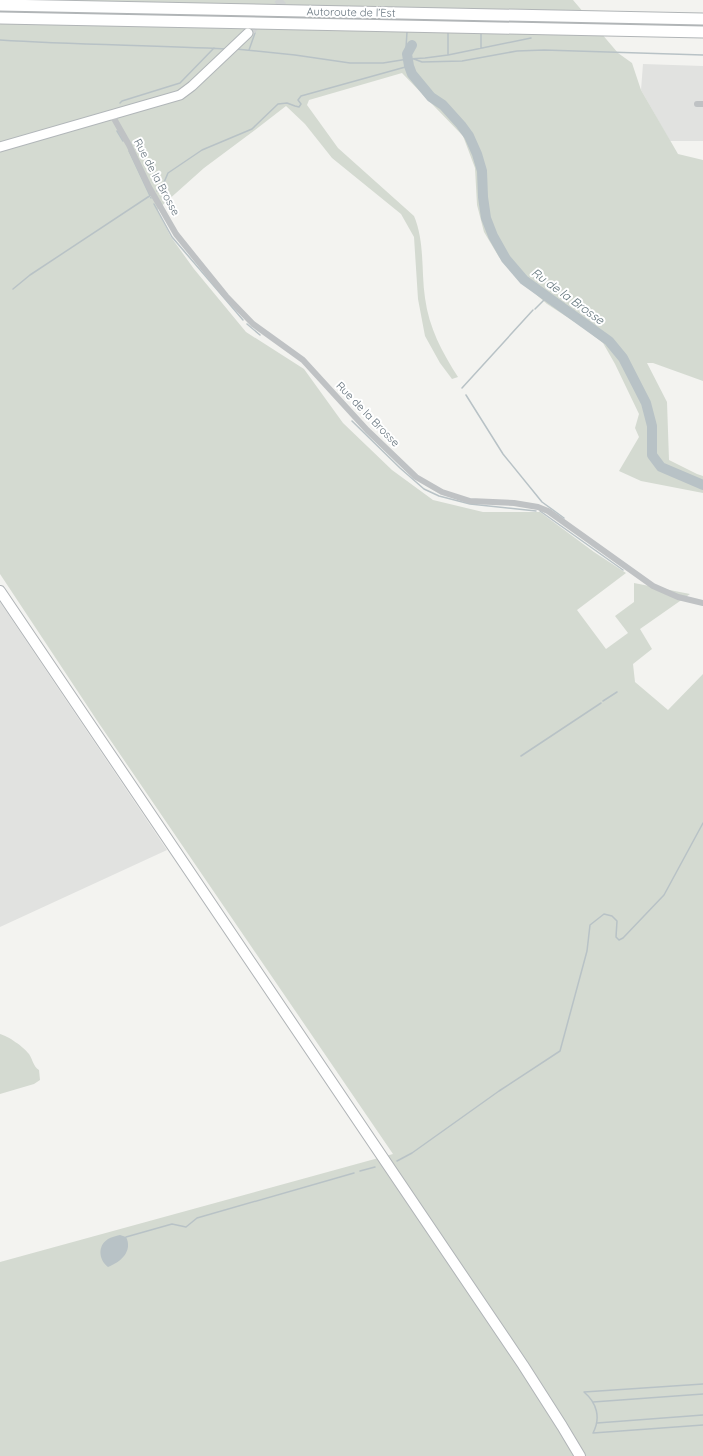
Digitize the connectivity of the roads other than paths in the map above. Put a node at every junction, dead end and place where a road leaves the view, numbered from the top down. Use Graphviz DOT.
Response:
graph roads {
  1 [pos="0,5"];
  2 [pos="0,18"];
  3 [pos="703,19"];
  4 [pos="703,32"];
  5 [pos="248,33"];
  6 [pos="112,115"];
  7 [pos="0,147"];
  8 [pos="0,591"];
  9 [pos="703,603"];
  10 [pos="580,1456"];
  1 -- 3 [label="highway, Autoroute de l’Est"];
  2 -- 4 [label="highway, Autoroute de l’Est"];
  5 -- 6 [label="main road"];
  6 -- 7 [label="main road"];
  6 -- 9 [label="street, Rue de la Brosse"];
  8 -- 10 [label="main road"];
}
